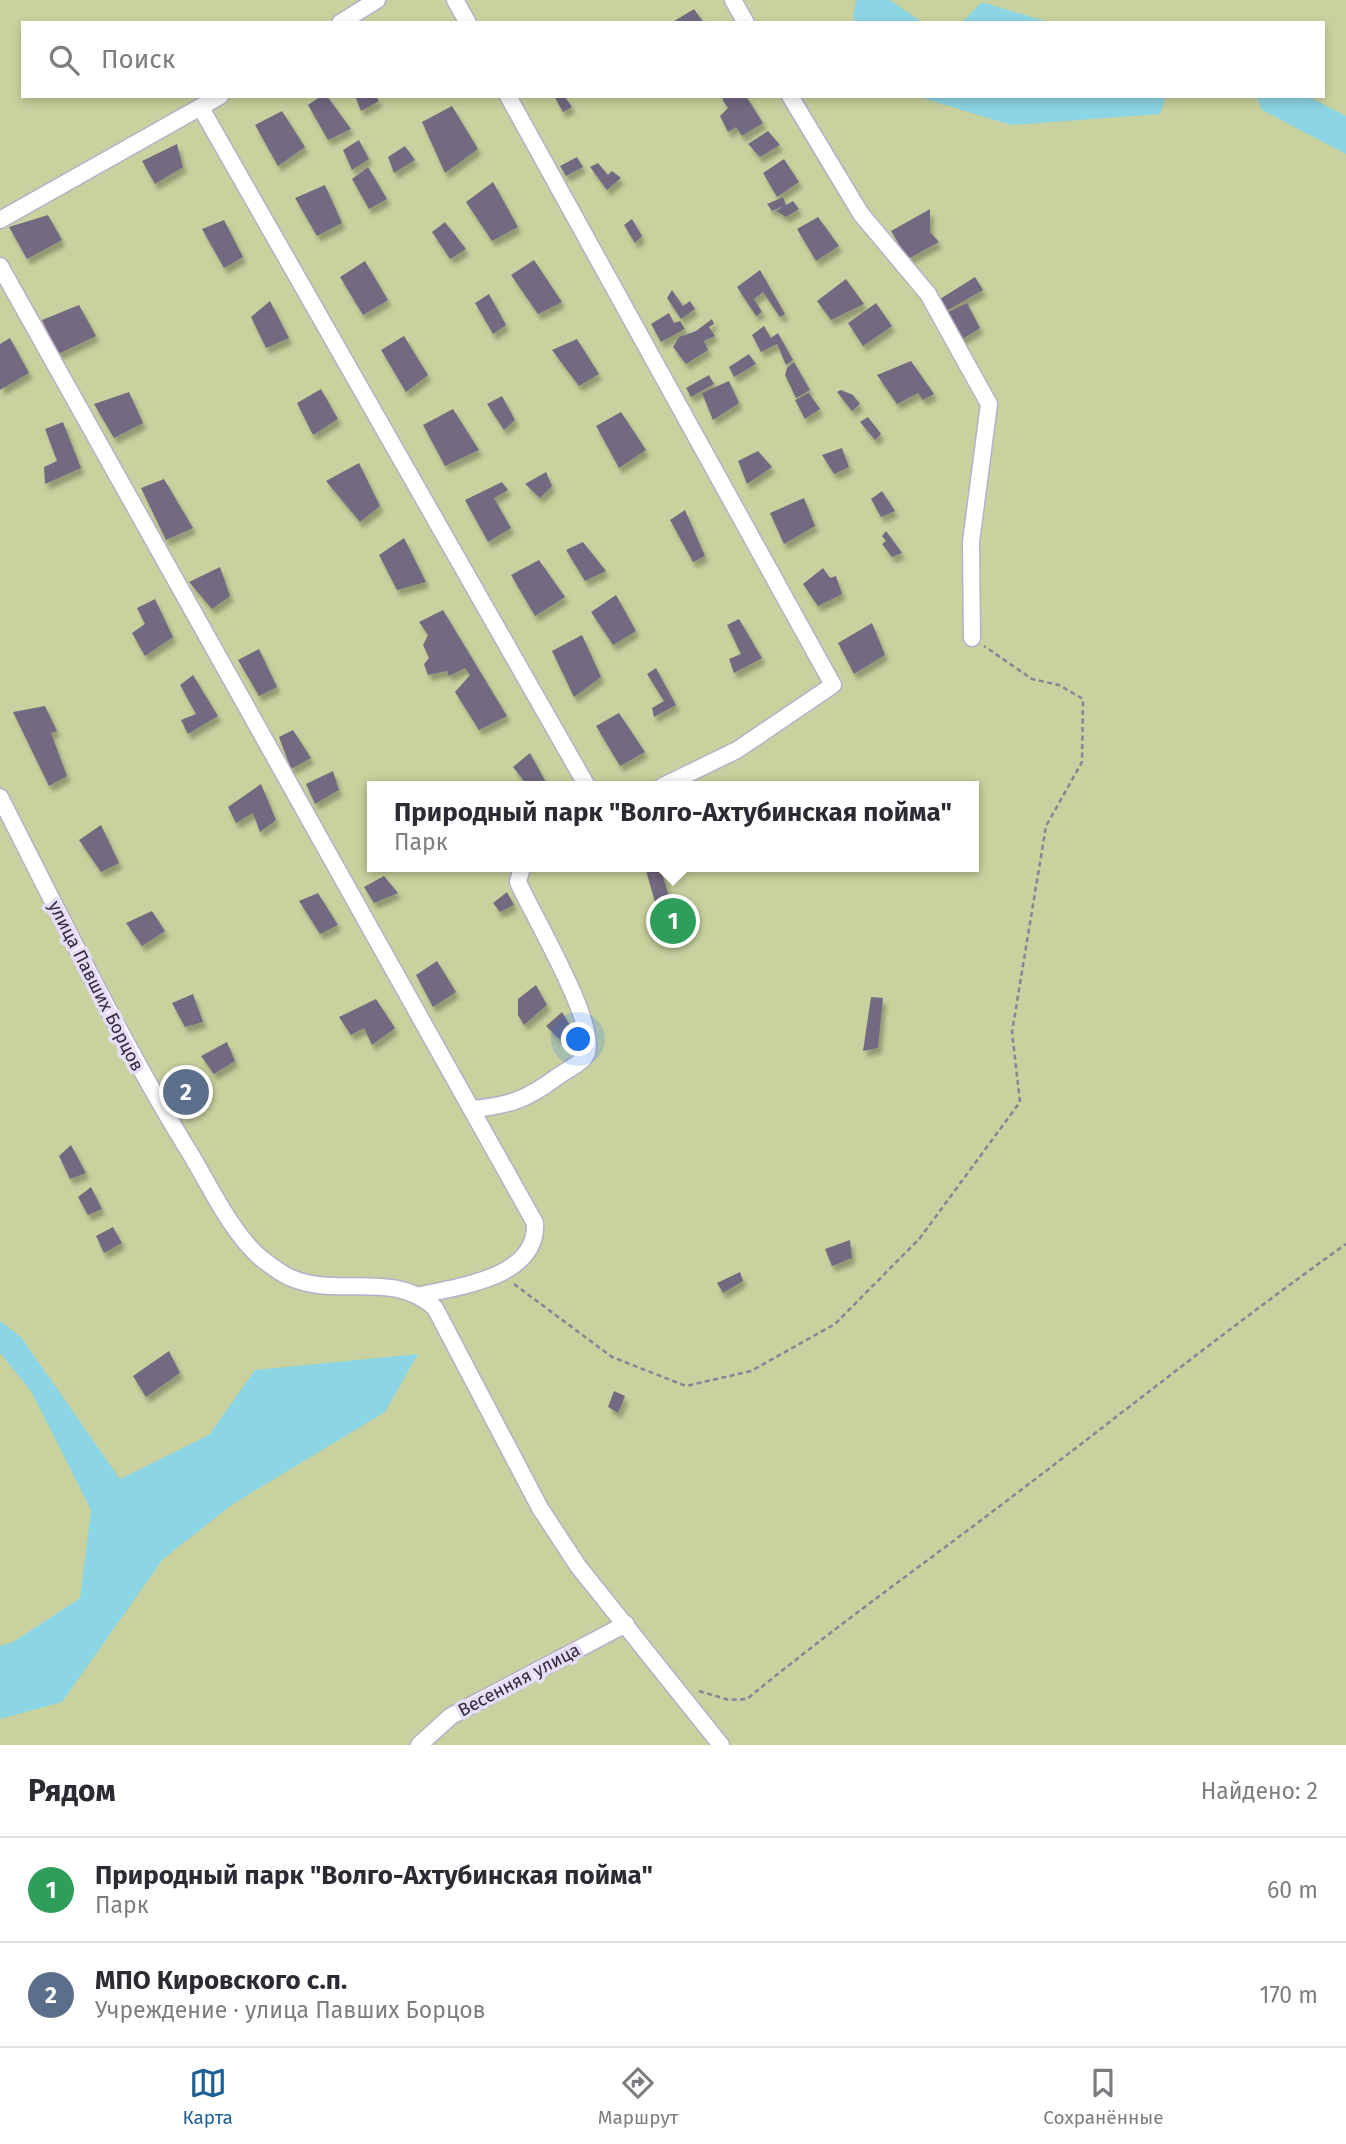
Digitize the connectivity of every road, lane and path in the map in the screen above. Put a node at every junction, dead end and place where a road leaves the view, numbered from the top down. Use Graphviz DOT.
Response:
graph roads {
  1 [pos="377,0"];
  2 [pos="455,0"];
  3 [pos="733,0"];
  4 [pos="343,21"];
  5 [pos="467,21"];
  6 [pos="745,21"];
  7 [pos="217,98"];
  8 [pos="509,98"];
  9 [pos="791,98"];
  10 [pos="201,108"];
  11 [pos="0,220"];
  12 [pos="0,266"];
  13 [pos="972,638"];
  14 [pos="584,781"];
  15 [pos="673,781"];
  16 [pos="0,797"];
  17 [pos="520,872"];
  18 [pos="473,1109"];
  19 [pos="1346,1244"];
  20 [pos="500,1274"];
  21 [pos="421,1295"];
  22 [pos="626,1625"];
  23 [pos="673,1683"];
  24 [pos="419,1745"];
  25 [pos="721,1745"];
  1 -- 4 [label="street"];
  2 -- 5 [label="street"];
  3 -- 6 [label="street"];
  7 -- 10 [label="street"];
  8 -- 15 [label="street"];
  9 -- 13 [label="street"];
  10 -- 11 [label="street"];
  10 -- 14 [label="street"];
  12 -- 18 [label="street"];
  13 -- 20 [label="path"];
  16 -- 21 [label="street, улица Павших Борцов"];
  17 -- 18 [label="street"];
  18 -- 20 [label="street"];
  19 -- 23 [label="path"];
  20 -- 21 [label="street"];
  21 -- 22 [label="street"];
  22 -- 23 [label="street"];
  22 -- 24 [label="street, Весенняя улица"];
  23 -- 25 [label="street"];
}
